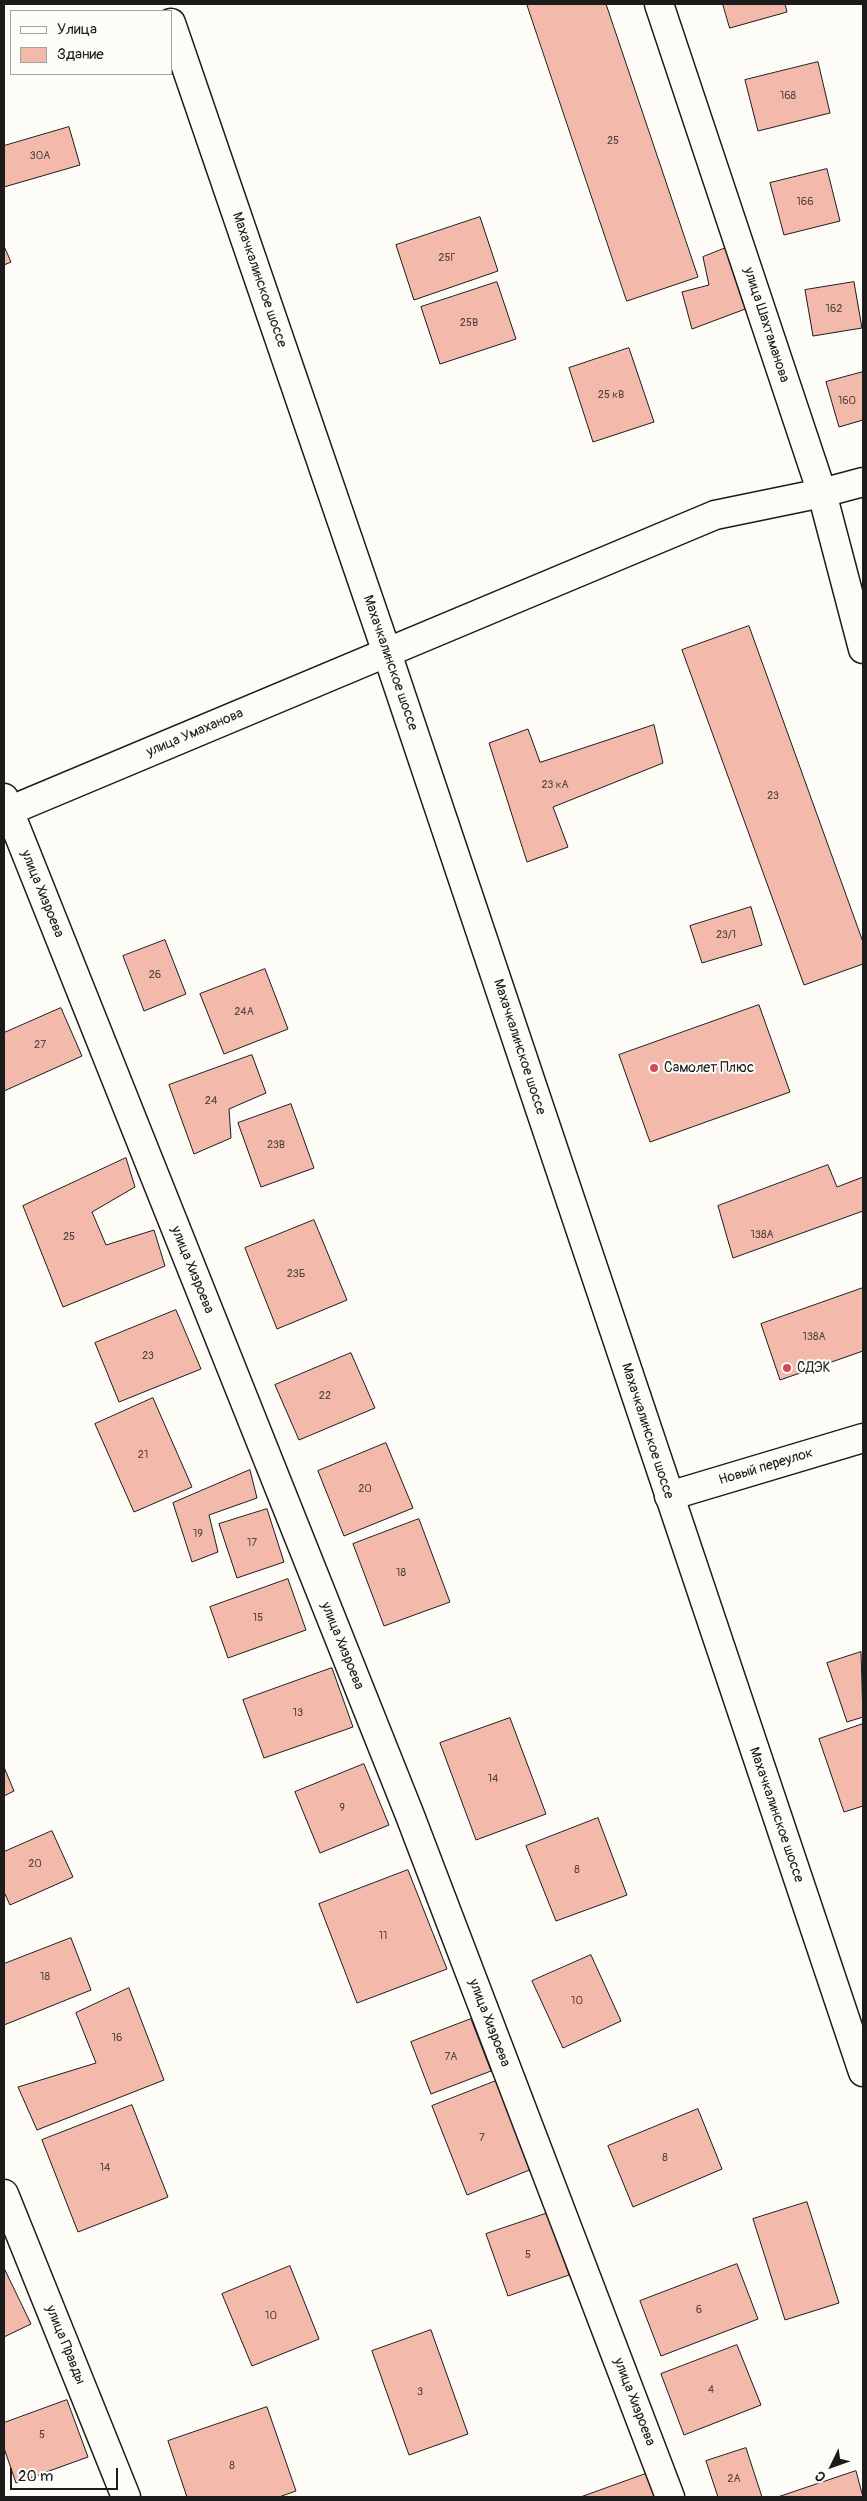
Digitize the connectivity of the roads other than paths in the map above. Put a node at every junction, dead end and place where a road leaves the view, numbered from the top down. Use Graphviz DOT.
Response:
graph roads {
  1 [pos="659,4"];
  2 [pos="172,26"];
  3 [pos="863,482"];
  4 [pos="822,493"];
  5 [pos="863,649"];
  6 [pos="387,653"];
  7 [pos="5,807"];
  8 [pos="863,1438"];
  9 [pos="669,1496"];
  10 [pos="863,2072"];
  11 [pos="4,2194"];
  12 [pos="126,2497"];
  13 [pos="670,2497"];
  1 -- 4 [label="main road, улица Шахтаманова"];
  2 -- 6 [label="main road, Махачкалинское шоссе"];
  3 -- 4 [label="main road, улица Умаханова"];
  4 -- 5 [label="main road, улица Шахтаманова"];
  4 -- 6 [label="main road, улица Умаханова"];
  6 -- 7 [label="main road, улица Умаханова"];
  6 -- 9 [label="main road, Махачкалинское шоссе"];
  7 -- 13 [label="main road, улица Хизроева"];
  8 -- 9 [label="main road, Новый переулок"];
  9 -- 10 [label="main road, Махачкалинское шоссе"];
  11 -- 12 [label="main road, улица Правды"];
}
